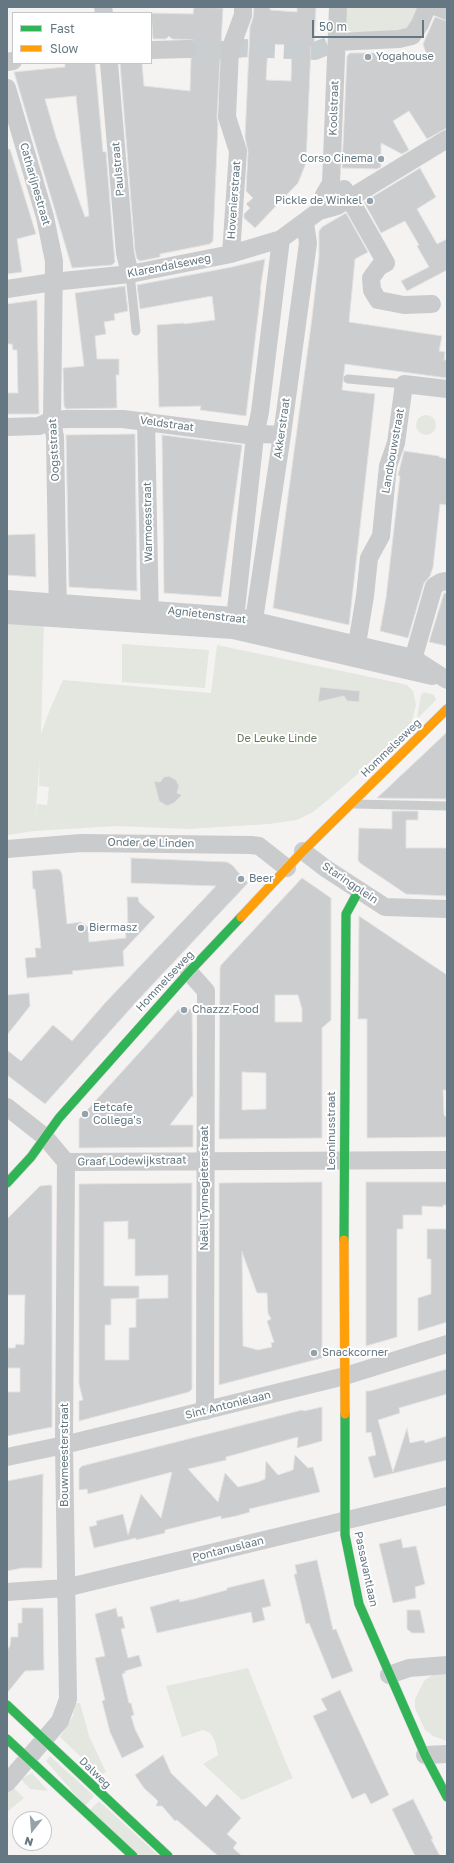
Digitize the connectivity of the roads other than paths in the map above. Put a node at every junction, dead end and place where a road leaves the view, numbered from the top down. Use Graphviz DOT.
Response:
graph roads {
  1 [pos="243,7"];
  2 [pos="338,7"];
  3 [pos="427,7"];
  4 [pos="437,7"];
  5 [pos="447,11"];
  6 [pos="337,42"];
  7 [pos="188,49"];
  8 [pos="152,50"];
  9 [pos="109,64"];
  10 [pos="7,88"];
  11 [pos="10,106"];
  12 [pos="447,139"];
  13 [pos="331,183"];
  14 [pos="349,198"];
  15 [pos="320,211"];
  16 [pos="305,223"];
  17 [pos="281,240"];
  18 [pos="231,254"];
  19 [pos="130,274"];
  20 [pos="53,282"];
  21 [pos="7,290"];
  22 [pos="432,304"];
  23 [pos="136,331"];
  24 [pos="348,379"];
  25 [pos="404,384"];
  26 [pos="447,389"];
  27 [pos="52,420"];
  28 [pos="146,421"];
  29 [pos="7,427"];
  30 [pos="282,435"];
  31 [pos="255,436"];
  32 [pos="447,581"];
  33 [pos="7,599"];
  34 [pos="58,610"];
  35 [pos="7,615"];
  36 [pos="150,616"];
  37 [pos="234,623"];
  38 [pos="253,627"];
  39 [pos="355,651"];
  40 [pos="411,664"];
  41 [pos="446,680"];
  42 [pos="447,709"];
  43 [pos="351,804"];
  44 [pos="447,806"];
  45 [pos="7,850"];
  46 [pos="304,851"];
  47 [pos="288,868"];
  48 [pos="359,890"];
  49 [pos="447,910"];
  50 [pos="189,972"];
  51 [pos="7,1107"];
  52 [pos="45,1137"];
  53 [pos="205,1160"];
  54 [pos="447,1160"];
  55 [pos="344,1161"];
  56 [pos="66,1162"];
  57 [pos="7,1182"];
  58 [pos="447,1344"];
  59 [pos="344,1376"];
  60 [pos="205,1411"];
  61 [pos="64,1445"];
  62 [pos="7,1456"];
  63 [pos="447,1496"];
  64 [pos="346,1520"];
  65 [pos="65,1588"];
  66 [pos="7,1592"];
  67 [pos="447,1665"];
  68 [pos="389,1675"];
  69 [pos="7,1706"];
  70 [pos="7,1739"];
  71 [pos="44,1741"];
  72 [pos="447,1754"];
  73 [pos="425,1755"];
  74 [pos="29,1759"];
  75 [pos="7,1783"];
  76 [pos="447,1798"];
  77 [pos="133,1856"];
  78 [pos="168,1856"];
  1 -- 18 [label="street, Hovenierstraat"];
  2 -- 6 [label="street, Koolstraat"];
  3 -- 6 [label="street"];
  4 -- 5 [label="street"];
  6 -- 13 [label="street, Koolstraat"];
  7 -- 8 [label="street"];
  9 -- 19 [label="street, Paulstraat"];
  10 -- 11 [label="street, Catharijnestraat"];
  11 -- 20 [label="street, Catharijnestraat"];
  12 -- 14 [label="street, Klarendalseweg"];
  13 -- 14 [label="street"];
  13 -- 15 [label="street"];
  14 -- 15 [label="street, Klarendalseweg"];
  14 -- 22 [label="street"];
  15 -- 16 [label="street, Klarendalseweg"];
  16 -- 17 [label="street, Klarendalseweg"];
  16 -- 30 [label="street, Akkerstraat"];
  17 -- 18 [label="street, Klarendalseweg"];
  17 -- 31 [label="street"];
  18 -- 19 [label="street, Klarendalseweg"];
  19 -- 20 [label="street, Klarendalseweg"];
  19 -- 23 [label="lane"];
  20 -- 21 [label="street, Klarendalseweg"];
  20 -- 27 [label="street, Oogststraat"];
  24 -- 25 [label="lane"];
  25 -- 26 [label="street"];
  25 -- 39 [label="street, Landbouwstraat"];
  27 -- 28 [label="street, Veldstraat"];
  27 -- 29 [label="street, Veldstraat"];
  27 -- 34 [label="street, Oogststraat"];
  28 -- 31 [label="street, Veldstraat"];
  28 -- 36 [label="street, Warmoesstraat"];
  30 -- 31 [label="street, Veldstraat"];
  30 -- 38 [label="street, Akkerstraat"];
  31 -- 37 [label="street"];
  32 -- 40 [label="street"];
  33 -- 34 [label="street, Agnietenstraat"];
  34 -- 35 [label="street, Agnietenstraat"];
  34 -- 36 [label="street, Agnietenstraat"];
  36 -- 37 [label="street, Agnietenstraat"];
  37 -- 38 [label="street, Agnietenstraat"];
  38 -- 39 [label="street, Agnietenstraat"];
  39 -- 40 [label="street, Agnietenstraat"];
  40 -- 41 [label="street, Agnietenstraat"];
  42 -- 43 [label="street, Hommelseweg"];
  43 -- 44 [label="lane"];
  43 -- 46 [label="street, Hommelseweg"];
  45 -- 47 [label="street, Onder de Linden"];
  46 -- 47 [label="street, Hommelseweg"];
  46 -- 48 [label="street, Staringplein"];
  47 -- 50 [label="street, Hommelseweg"];
  48 -- 49 [label="street, Staringplein"];
  48 -- 55 [label="street, Leoninusstraat"];
  50 -- 52 [label="street, Hommelseweg"];
  50 -- 53 [label="street, Naëll Tynnegieterstraat"];
  51 -- 52 [label="street, Graaf Lodewijkstraat"];
  52 -- 56 [label="street, Graaf Lodewijkstraat"];
  52 -- 57 [label="street, Hommelseweg"];
  53 -- 55 [label="street, Graaf Lodewijkstraat"];
  53 -- 56 [label="street, Graaf Lodewijkstraat"];
  53 -- 60 [label="street, Naëll Tynnegieterstraat"];
  54 -- 55 [label="street, Graaf Lodewijkstraat"];
  55 -- 59 [label="street, Leoninusstraat"];
  56 -- 61 [label="street, Bouwmeesterstraat"];
  58 -- 59 [label="street, Sint Antonielaan"];
  59 -- 60 [label="street, Sint Antonielaan"];
  59 -- 64 [label="street, Passavantlaan"];
  60 -- 61 [label="street, Sint Antonielaan"];
  61 -- 62 [label="street, Sint Antonielaan"];
  61 -- 65 [label="street, Bouwmeesterstraat"];
  63 -- 64 [label="street, Pontanuslaan"];
  64 -- 65 [label="street, Pontanuslaan"];
  64 -- 68 [label="street, Passavantlaan"];
  65 -- 66 [label="street, Pontanuslaan"];
  65 -- 71 [label="street, Bouwmeesterstraat"];
  67 -- 68 [label="street"];
  68 -- 73 [label="street, Passavantlaan"];
  69 -- 71 [label="street, Dalweg"];
  70 -- 74 [label="street"];
  71 -- 74 [label="street, Bouwmeesterstraat"];
  71 -- 78 [label="street, Dalweg"];
  72 -- 73 [label="street"];
  73 -- 76 [label="street, Passavantlaan"];
  74 -- 75 [label="street, Bouwmeesterstraat"];
  74 -- 77 [label="street"];
}
